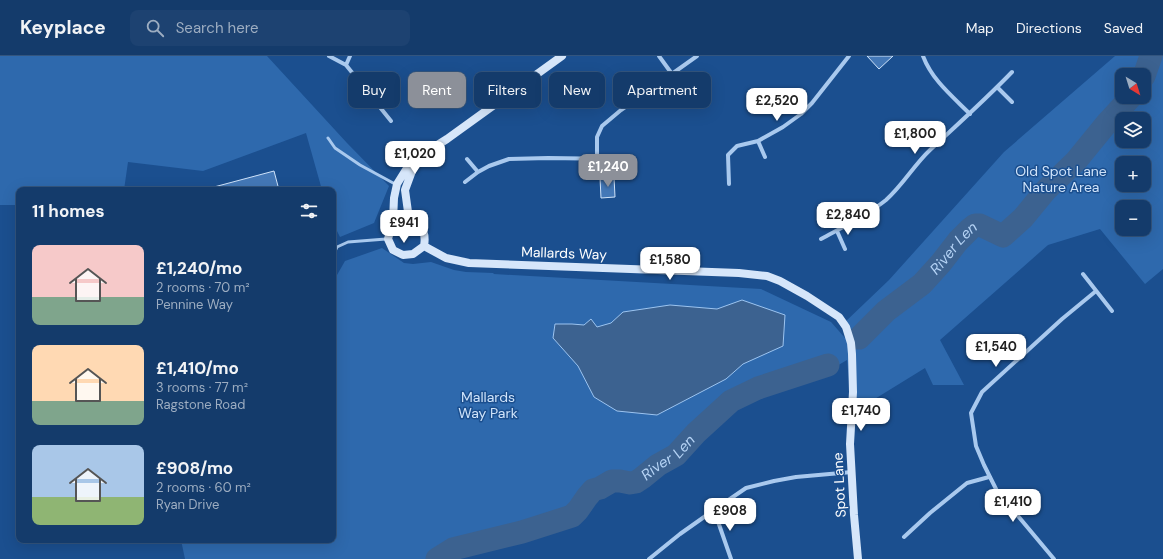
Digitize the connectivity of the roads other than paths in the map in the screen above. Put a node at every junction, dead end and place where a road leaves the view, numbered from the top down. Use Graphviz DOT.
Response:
graph roads {
  1 [pos="329,56"];
  2 [pos="350,56"];
  3 [pos="562,56"];
  4 [pos="659,56"];
  5 [pos="697,56"];
  6 [pos="849,56"];
  7 [pos="923,56"];
  8 [pos="346,65"];
  9 [pos="671,72"];
  10 [pos="675,72"];
  11 [pos="1012,72"];
  12 [pos="998,87"];
  13 [pos="1012,102"];
  14 [pos="624,108"];
  15 [pos="970,114"];
  16 [pos="391,121"];
  17 [pos="328,138"];
  18 [pos="758,141"];
  19 [pos="420,156"];
  20 [pos="765,157"];
  21 [pos="467,159"];
  22 [pos="597,159"];
  23 [pos="618,159"];
  24 [pos="478,172"];
  25 [pos="465,182"];
  26 [pos="397,184"];
  27 [pos="729,184"];
  28 [pos="408,220"];
  29 [pos="392,228"];
  30 [pos="837,231"];
  31 [pos="388,239"];
  32 [pos="821,239"];
  33 [pos="424,246"];
  34 [pos="337,247"];
  35 [pos="845,249"];
  36 [pos="1083,274"];
  37 [pos="1096,291"];
  38 [pos="1112,311"];
  39 [pos="839,316"];
  40 [pos="852,472"];
  41 [pos="989,476"];
  42 [pos="714,510"];
  43 [pos="904,537"];
  44 [pos="648,559"];
  45 [pos="731,559"];
  46 [pos="858,559"];
  47 [pos="1054,559"];
  1 -- 8 [label="street"];
  2 -- 8 [label="street"];
  3 -- 19 [label="street"];
  4 -- 9 [label="street"];
  5 -- 10 [label="street"];
  6 -- 18 [label="street"];
  7 -- 15 [label="street"];
  8 -- 16 [label="street"];
  11 -- 12 [label="street"];
  12 -- 13 [label="street"];
  12 -- 15 [label="street"];
  14 -- 22 [label="street"];
  15 -- 30 [label="street"];
  17 -- 26 [label="lane"];
  18 -- 20 [label="street"];
  18 -- 27 [label="street"];
  19 -- 26 [label="street"];
  19 -- 28 [label="street"];
  21 -- 24 [label="street"];
  22 -- 23 [label="street"];
  22 -- 24 [label="street"];
  24 -- 25 [label="street"];
  26 -- 29 [label="street"];
  28 -- 29 [label="street"];
  28 -- 33 [label="street"];
  29 -- 31 [label="street"];
  30 -- 32 [label="street"];
  30 -- 35 [label="street"];
  31 -- 33 [label="street"];
  31 -- 34 [label="lane"];
  33 -- 39 [label="street, Mallards Way"];
  36 -- 37 [label="street"];
  37 -- 38 [label="street"];
  37 -- 41 [label="street"];
  39 -- 40 [label="street, Spot Lane"];
  40 -- 42 [label="street"];
  40 -- 46 [label="street, Spot Lane"];
  41 -- 43 [label="street"];
  41 -- 47 [label="street"];
  42 -- 44 [label="street"];
  42 -- 45 [label="street"];
}
